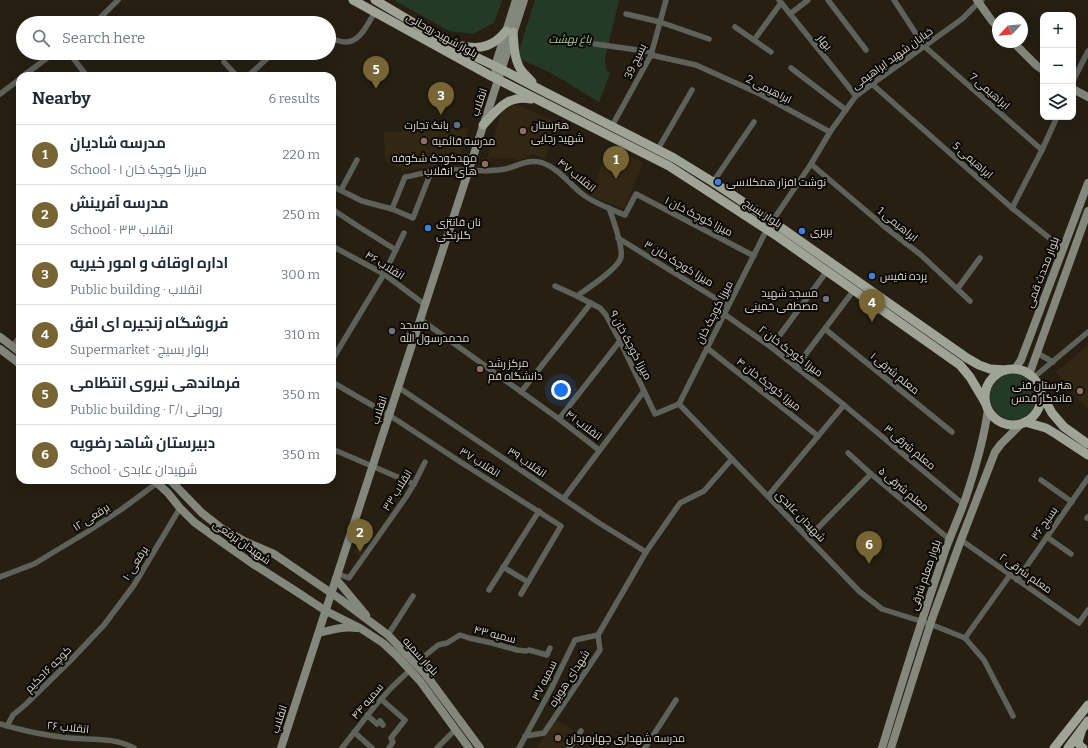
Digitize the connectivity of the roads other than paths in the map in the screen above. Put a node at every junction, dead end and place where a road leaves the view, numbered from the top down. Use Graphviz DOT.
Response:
graph roads {
  1 [pos="118,0"];
  2 [pos="353,0"];
  3 [pos="375,0"];
  4 [pos="516,0"];
  5 [pos="524,0"];
  6 [pos="666,0"];
  7 [pos="808,0"];
  8 [pos="828,0"];
  9 [pos="894,0"];
  10 [pos="780,1"];
  11 [pos="979,1"];
  12 [pos="375,12"];
  13 [pos="626,14"];
  14 [pos="790,14"];
  15 [pos="101,16"];
  16 [pos="660,22"];
  17 [pos="992,22"];
  18 [pos="735,27"];
  19 [pos="510,32"];
  20 [pos="709,39"];
  21 [pos="336,40"];
  22 [pos="754,40"];
  23 [pos="449,44"];
  24 [pos="595,44"];
  25 [pos="924,46"];
  26 [pos="1019,48"];
  27 [pos="866,50"];
  28 [pos="1088,51"];
  29 [pos="771,52"];
  30 [pos="651,54"];
  31 [pos="45,60"];
  32 [pos="74,60"];
  33 [pos="265,60"];
  34 [pos="224,62"];
  35 [pos="498,67"];
  36 [pos="792,68"];
  37 [pos="1040,68"];
  38 [pos="29,72"];
  39 [pos="84,72"];
  40 [pos="233,72"];
  41 [pos="252,72"];
  42 [pos="1076,75"];
  43 [pos="498,80"];
  44 [pos="16,82"];
  45 [pos="872,84"];
  46 [pos="538,89"];
  47 [pos="692,90"];
  48 [pos="1076,90"];
  49 [pos="0,94"];
  50 [pos="856,96"];
  51 [pos="1088,97"];
  52 [pos="539,100"];
  53 [pos="846,110"];
  54 [pos="1056,120"];
  55 [pos="754,122"];
  56 [pos="483,125"];
  57 [pos="612,126"];
  58 [pos="830,132"];
  59 [pos="658,149"];
  60 [pos="1042,150"];
  61 [pos="357,160"];
  62 [pos="811,164"];
  63 [pos="469,171"];
  64 [pos="431,172"];
  65 [pos="713,182"];
  66 [pos="1088,183"];
  67 [pos="336,188"];
  68 [pos="341,190"];
  69 [pos="636,194"];
  70 [pos="609,208"];
  71 [pos="1012,208"];
  72 [pos="392,209"];
  73 [pos="1088,211"];
  74 [pos="336,212"];
  75 [pos="760,219"];
  76 [pos="774,228"];
  77 [pos="404,233"];
  78 [pos="618,238"];
  79 [pos="1062,249"];
  80 [pos="336,250"];
  81 [pos="396,250"];
  82 [pos="754,256"];
  83 [pos="980,258"];
  84 [pos="827,271"];
  85 [pos="384,274"];
  86 [pos="555,286"];
  87 [pos="958,288"];
  88 [pos="854,290"];
  89 [pos="577,296"];
  90 [pos="970,300"];
  91 [pos="591,303"];
  92 [pos="424,304"];
  93 [pos="728,306"];
  94 [pos="724,314"];
  95 [pos="420,319"];
  96 [pos="825,329"];
  97 [pos="1088,332"];
  98 [pos="0,336"];
  99 [pos="620,341"];
  100 [pos="16,342"];
  101 [pos="13,346"];
  102 [pos="771,347"];
  103 [pos="707,348"];
  104 [pos="0,349"];
  105 [pos="16,349"];
  106 [pos="336,353"];
  107 [pos="1037,353"];
  108 [pos="16,361"];
  109 [pos="1053,362"];
  110 [pos="796,367"];
  111 [pos="1011,369"];
  112 [pos="1031,376"];
  113 [pos="336,384"];
  114 [pos="398,387"];
  115 [pos="644,391"];
  116 [pos="522,392"];
  117 [pos="1040,393"];
  118 [pos="679,404"];
  119 [pos="844,405"];
  120 [pos="987,407"];
  121 [pos="389,415"];
  122 [pos="559,419"];
  123 [pos="1024,422"];
  124 [pos="952,432"];
  125 [pos="818,436"];
  126 [pos="1088,444"];
  127 [pos="600,450"];
  128 [pos="336,451"];
  129 [pos="848,453"];
  130 [pos="1088,455"];
  131 [pos="732,459"];
  132 [pos="425,462"];
  133 [pos="372,467"];
  134 [pos="871,474"];
  135 [pos="1088,478"];
  136 [pos="1041,480"];
  137 [pos="153,484"];
  138 [pos="160,484"];
  139 [pos="178,484"];
  140 [pos="414,484"];
  141 [pos="768,496"];
  142 [pos="564,498"];
  143 [pos="1072,502"];
  144 [pos="963,504"];
  145 [pos="180,508"];
  146 [pos="539,511"];
  147 [pos="1047,537"];
  148 [pos="808,538"];
  149 [pos="949,539"];
  150 [pos="961,540"];
  151 [pos="646,552"];
  152 [pos="1071,554"];
  153 [pos="503,567"];
  154 [pos="1010,575"];
  155 [pos="0,577"];
  156 [pos="337,577"];
  157 [pos="1017,580"];
  158 [pos="528,582"];
  159 [pos="489,590"];
  160 [pos="332,594"];
  161 [pos="521,594"];
  162 [pos="413,596"];
  163 [pos="351,608"];
  164 [pos="1088,610"];
  165 [pos="326,612"];
  166 [pos="344,620"];
  167 [pos="921,621"];
  168 [pos="930,624"];
  169 [pos="104,625"];
  170 [pos="374,625"];
  171 [pos="360,628"];
  172 [pos="319,633"];
  173 [pos="388,635"];
  174 [pos="598,635"];
  175 [pos="965,638"];
  176 [pos="550,648"];
  177 [pos="412,667"];
  178 [pos="381,699"];
  179 [pos="676,700"];
  180 [pos="1088,705"];
  181 [pos="367,716"];
  182 [pos="1013,716"];
  183 [pos="1088,721"];
  184 [pos="0,724"];
  185 [pos="383,725"];
  186 [pos="7,726"];
  187 [pos="1082,729"];
  188 [pos="455,730"];
  189 [pos="581,731"];
  190 [pos="354,732"];
  191 [pos="525,736"];
  192 [pos="1088,747"];
  193 [pos="134,748"];
  194 [pos="281,748"];
  195 [pos="342,748"];
  196 [pos="372,748"];
  197 [pos="389,748"];
  198 [pos="437,748"];
  199 [pos="469,748"];
  200 [pos="480,748"];
  201 [pos="519,748"];
  202 [pos="569,748"];
  203 [pos="645,748"];
  204 [pos="882,748"];
  205 [pos="891,748"];
  206 [pos="1054,748"];
  207 [pos="1068,748"];
  208 [pos="1084,748"];
  1 -- 15 [label="street"];
  2 -- 12 [label="main road, بلوار شهید روحانی"];
  3 -- 23 [label="main road, بلوار شهید روحانی"];
  4 -- 19 [label="main road"];
  5 -- 19 [label="main road"];
  6 -- 16 [label="street, بسیج 39"];
  7 -- 14 [label="street"];
  8 -- 27 [label="street"];
  9 -- 25 [label="street, ابراهیمی 7"];
  10 -- 14 [label="street, بهار"];
  10 -- 22 [label="street"];
  11 -- 17 [label="main road"];
  11 -- 25 [label="street, خیابان شهید ابراهیمی"];
  12 -- 21 [label="street"];
  12 -- 43 [label="main road, بلوار شهید روحانی"];
  13 -- 16 [label="street"];
  14 -- 50 [label="street, بهار"];
  16 -- 20 [label="street"];
  16 -- 30 [label="street, بسیج 39"];
  18 -- 22 [label="street"];
  19 -- 23 [label="main road"];
  19 -- 35 [label="main road, انقلاب"];
  19 -- 46 [label="main road"];
  22 -- 29 [label="street"];
  23 -- 35 [label="main road, بلوار شهید روحانی"];
  24 -- 30 [label="street, ابراهیمی 2"];
  25 -- 45 [label="street, خیابان شهید ابراهیمی"];
  25 -- 60 [label="street, ابراهیمی 7"];
  26 -- 37 [label="main road"];
  28 -- 42 [label="street"];
  30 -- 57 [label="street, بسیج 39"];
  30 -- 58 [label="street, ابراهیمی 2"];
  31 -- 38 [label="street"];
  32 -- 39 [label="street"];
  33 -- 41 [label="street"];
  34 -- 40 [label="street"];
  35 -- 43 [label="main road, انقلاب"];
  35 -- 46 [label="main road, بلوار بسیج"];
  36 -- 53 [label="street"];
  43 -- 52 [label="main road, بلوار بسیج"];
  43 -- 56 [label="main road, انقلاب"];
  44 -- 49 [label="street"];
  45 -- 50 [label="street, خیابان شهید ابراهیمی"];
  45 -- 71 [label="street, ابراهیمی 5"];
  46 -- 57 [label="main road, بلوار بسیج"];
  47 -- 59 [label="street"];
  48 -- 51 [label="main road"];
  50 -- 53 [label="street, خیابان شهید ابراهیمی"];
  52 -- 56 [label="main road"];
  52 -- 75 [label="main road, بلوار بسیج"];
  53 -- 58 [label="street, خیابان شهید ابراهیمی"];
  54 -- 60 [label="street"];
  55 -- 65 [label="street"];
  56 -- 63 [label="main road, انقلاب"];
  57 -- 59 [label="main road, بلوار بسیج"];
  58 -- 62 [label="street, خیابان شهید ابراهیمی"];
  59 -- 65 [label="main road, بلوار بسیج"];
  60 -- 71 [label="street"];
  61 -- 68 [label="street"];
  62 -- 76 [label="street, خیابان شهید ابراهیمی"];
  62 -- 87 [label="street, ابراهیمی 1"];
  63 -- 64 [label="street, انقلاب ۴۷"];
  63 -- 70 [label="street, انقلاب ۴۷"];
  63 -- 92 [label="main road, انقلاب"];
  64 -- 72 [label="street, انقلاب ۴۷"];
  64 -- 72 [label="street"];
  65 -- 75 [label="main road, بلوار بسیج"];
  66 -- 79 [label="main road, بلوار محدث قمی"];
  67 -- 68 [label="street"];
  68 -- 72 [label="street"];
  69 -- 70 [label="street, انقلاب ۴۷"];
  69 -- 82 [label="street, میرزا کوچک خان ۱"];
  70 -- 78 [label="street"];
  71 -- 79 [label="street, ابراهیمی 5"];
  73 -- 107 [label="main road"];
  74 -- 81 [label="street"];
  75 -- 76 [label="main road, بلوار بسیج"];
  76 -- 82 [label="street, میرزا کوچک خان"];
  76 -- 84 [label="main road, بلوار بسیج"];
  76 -- 111 [label="main road, بلوار بسیج"];
  77 -- 81 [label="street"];
  78 -- 89 [label="street"];
  78 -- 93 [label="street, میرزا کوچک خان ۳"];
  79 -- 111 [label="main road, بلوار محدث قمی"];
  80 -- 85 [label="street, انقلاب ۴۶"];
  81 -- 85 [label="street"];
  82 -- 93 [label="street, میرزا کوچک خان"];
  83 -- 87 [label="street"];
  84 -- 88 [label="main road, بلوار بسیج"];
  84 -- 102 [label="street"];
  85 -- 92 [label="street, انقلاب ۴۶"];
  85 -- 106 [label="street"];
  86 -- 89 [label="street, میرزا کوچک خان ۹"];
  87 -- 90 [label="street, ابراهیمی 1"];
  88 -- 96 [label="street"];
  88 -- 120 [label="main road, بلوار بسیج"];
  89 -- 91 [label="street, میرزا کوچک خان ۹"];
  91 -- 99 [label="street, میرزا کوچک خان ۹"];
  91 -- 116 [label="street"];
  92 -- 95 [label="main road, انقلاب"];
  93 -- 94 [label="street, میرزا کوچک خان"];
  94 -- 102 [label="street, میرزا کوچک خان ۲"];
  94 -- 103 [label="street, میرزا کوچک خان"];
  95 -- 114 [label="main road, انقلاب"];
  95 -- 116 [label="street, انقلاب ۴۱"];
  96 -- 110 [label="street"];
  96 -- 124 [label="street, معلم شرقی ۱"];
  97 -- 109 [label="street"];
  98 -- 101 [label="main road"];
  99 -- 115 [label="street, میرزا کوچک خان ۹"];
  99 -- 122 [label="street"];
  100 -- 101 [label="street"];
  101 -- 105 [label="main road"];
  102 -- 110 [label="street, میرزا کوچک خان ۲"];
  103 -- 118 [label="street, میرزا کوچک خان"];
  103 -- 125 [label="street, میرزا کوچک خان ۴"];
  104 -- 108 [label="main road"];
  107 -- 109 [label="street"];
  107 -- 112 [label="main road"];
  109 -- 112 [label="street"];
  110 -- 119 [label="street, میرزا کوچک خان ۲"];
  111 -- 112 [label="main road"];
  111 -- 120 [label="main road"];
  112 -- 117 [label="main road"];
  113 -- 121 [label="street, انقلاب ۳۷"];
  114 -- 121 [label="main road, انقلاب"];
  114 -- 142 [label="street, انقلاب ۳۹"];
  115 -- 118 [label="street, میرزا کوچک خان ۹"];
  115 -- 127 [label="street"];
  116 -- 122 [label="street, انقلاب ۴۱"];
  117 -- 123 [label="main road"];
  117 -- 126 [label="main road"];
  118 -- 131 [label="street, شهیدان عابدی"];
  119 -- 125 [label="street"];
  119 -- 144 [label="street, معلم شرقی ۳"];
  120 -- 123 [label="main road"];
  120 -- 144 [label="main road, بلوار معلم شرقی"];
  121 -- 133 [label="main road, انقلاب"];
  121 -- 146 [label="street, انقلاب ۳۷"];
  122 -- 127 [label="street, انقلاب ۴۱"];
  123 -- 130 [label="main road"];
  123 -- 150 [label="main road, بلوار معلم شرقی"];
  125 -- 141 [label="street"];
  127 -- 142 [label="street"];
  128 -- 133 [label="street"];
  129 -- 134 [label="street, معلم شرقی ۵"];
  131 -- 141 [label="street, شهیدان عابدی"];
  131 -- 151 [label="street, شهدای هویزه"];
  132 -- 140 [label="street, انقلاب ۳۳"];
  133 -- 140 [label="street"];
  133 -- 156 [label="main road, انقلاب"];
  134 -- 148 [label="street"];
  134 -- 149 [label="street, معلم شرقی ۵"];
  135 -- 143 [label="street, بسیج ۳۶"];
  136 -- 143 [label="street"];
  137 -- 155 [label="street, برقعی ۱۲"];
  138 -- 145 [label="main road, شهیدان برقعی"];
  139 -- 160 [label="main road, شهیدان برقعی"];
  140 -- 156 [label="street, انقلاب ۳۳"];
  141 -- 148 [label="street, شهیدان عابدی"];
  142 -- 151 [label="street, انقلاب ۳۹"];
  143 -- 147 [label="street, بسیج ۳۶"];
  144 -- 149 [label="main road, بلوار معلم شرقی"];
  145 -- 165 [label="main road, شهیدان برقعی"];
  145 -- 169 [label="street, برقعی ۱۰"];
  146 -- 153 [label="street"];
  146 -- 158 [label="street, انقلاب ۳۷"];
  147 -- 152 [label="street"];
  147 -- 157 [label="street, بسیج ۳۶"];
  148 -- 167 [label="street, شهیدان عابدی"];
  149 -- 167 [label="main road, بلوار معلم شرقی"];
  150 -- 154 [label="street, معلم شرقی ۲"];
  150 -- 168 [label="main road, بلوار معلم شرقی"];
  151 -- 174 [label="street, شهدای هویزه"];
  153 -- 158 [label="street"];
  153 -- 159 [label="street"];
  154 -- 157 [label="street, معلم شرقی ۲"];
  154 -- 175 [label="street"];
  156 -- 160 [label="main road, انقلاب"];
  156 -- 170 [label="main road"];
  157 -- 164 [label="street, معلم شرقی ۲"];
  158 -- 161 [label="street"];
  160 -- 163 [label="main road, بلوار سمیه"];
  160 -- 165 [label="main road, انقلاب"];
  162 -- 173 [label="street"];
  163 -- 166 [label="main road"];
  163 -- 170 [label="main road, بلوار سمیه"];
  165 -- 166 [label="main road, بلوار سمیه"];
  165 -- 172 [label="main road, انقلاب"];
  166 -- 171 [label="main road, بلوار سمیه"];
  167 -- 168 [label="street, شهیدان عابدی"];
  167 -- 204 [label="main road, بلوار معلم شرقی"];
  168 -- 175 [label="street, شهیدان عابدی"];
  168 -- 205 [label="main road, بلوار معلم شرقی"];
  169 -- 186 [label="street, کوچه ۱۶حکیم"];
  170 -- 173 [label="main road, بلوار سمیه"];
  171 -- 172 [label="main road"];
  171 -- 177 [label="main road, بلوار سمیه"];
  172 -- 194 [label="main road, انقلاب"];
  173 -- 177 [label="main road, بلوار سمیه"];
  174 -- 191 [label="street, سمیه ۳۷"];
  174 -- 191 [label="street, شهدای هویزه"];
  175 -- 182 [label="street"];
  176 -- 177 [label="street, سمیه ۴۳"];
  177 -- 178 [label="street, سمیه ۴۴"];
  177 -- 188 [label="main road, بلوار سمیه"];
  177 -- 200 [label="main road, بلوار سمیه"];
  178 -- 181 [label="street, سمیه ۴۴"];
  178 -- 197 [label="street"];
  179 -- 203 [label="street"];
  180 -- 206 [label="main road"];
  181 -- 185 [label="street"];
  181 -- 190 [label="street, سمیه ۴۴"];
  183 -- 187 [label="main road"];
  184 -- 186 [label="street, انقلاب ۲۶"];
  186 -- 193 [label="street, انقلاب ۲۶"];
  187 -- 207 [label="main road"];
  187 -- 208 [label="main road"];
  188 -- 198 [label="street"];
  188 -- 199 [label="main road, بلوار سمیه"];
  189 -- 202 [label="street"];
  190 -- 195 [label="street, سمیه ۴۴"];
  190 -- 196 [label="street"];
  191 -- 201 [label="street, سمیه ۳۷"];
  192 -- 208 [label="main road"];
}
